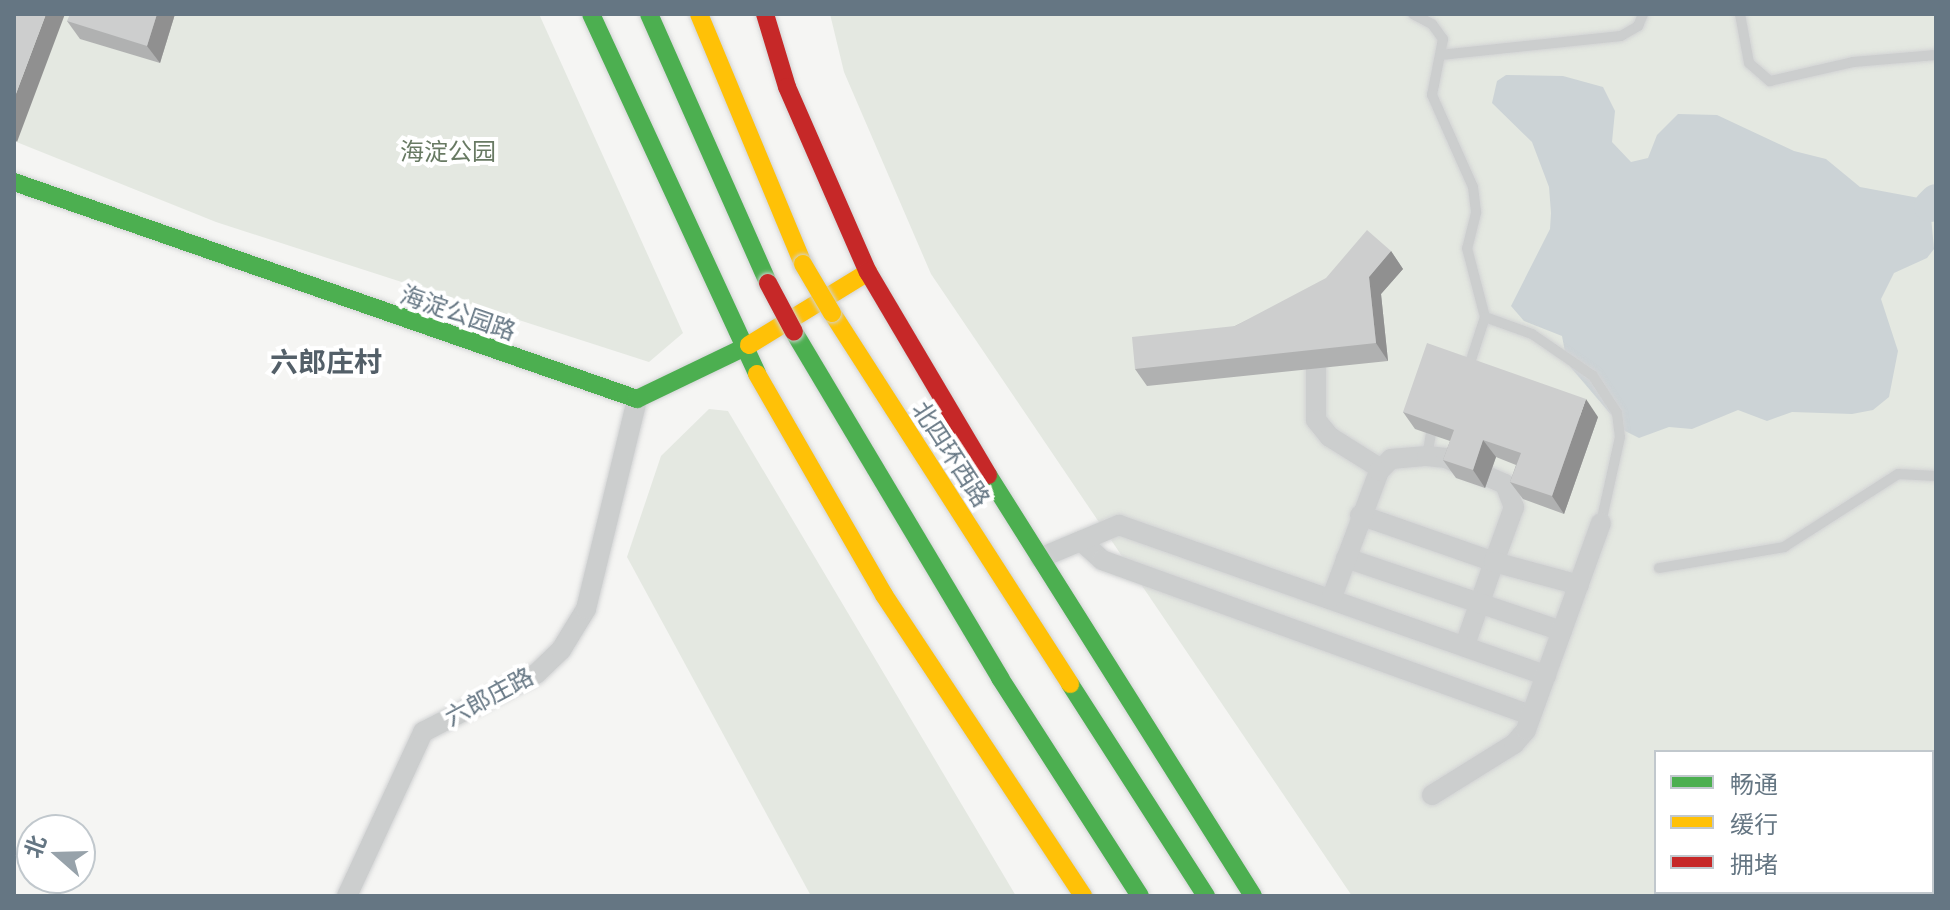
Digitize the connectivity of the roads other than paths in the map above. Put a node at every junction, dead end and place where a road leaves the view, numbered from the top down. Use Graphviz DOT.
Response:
graph roads {
  1 [pos="591,14"];
  2 [pos="649,14"];
  3 [pos="699,14"];
  4 [pos="765,14"];
  5 [pos="1413,14"];
  6 [pos="1643,14"];
  7 [pos="1740,14"];
  8 [pos="1440,55"];
  9 [pos="1936,55"];
  10 [pos="14,182"];
  11 [pos="868,272"];
  12 [pos="1485,317"];
  13 [pos="742,349"];
  14 [pos="1316,368"];
  15 [pos="1452,381"];
  16 [pos="637,399"];
  17 [pos="1436,416"];
  18 [pos="1427,456"];
  19 [pos="1381,469"];
  20 [pos="1936,476"];
  21 [pos="1360,515"];
  22 [pos="1601,523"];
  23 [pos="1081,541"];
  24 [pos="1040,558"];
  25 [pos="1346,558"];
  26 [pos="1494,562"];
  27 [pos="1659,568"];
  28 [pos="1579,585"];
  29 [pos="1332,597"];
  30 [pos="1482,604"];
  31 [pos="1562,631"];
  32 [pos="1465,645"];
  33 [pos="1546,675"];
  34 [pos="1531,715"];
  35 [pos="1432,795"];
  36 [pos="347,896"];
  37 [pos="1083,896"];
  38 [pos="1140,896"];
  39 [pos="1206,896"];
  40 [pos="1253,896"];
  1 -- 13 [label="main road"];
  2 -- 38 [label="main road, bridge"];
  3 -- 39 [label="main road, 北四环西路, bridge"];
  4 -- 11 [label="main road, 北四环西路"];
  5 -- 8 [label="lane"];
  6 -- 8 [label="lane"];
  7 -- 9 [label="lane"];
  8 -- 12 [label="lane"];
  10 -- 16 [label="main road, 海淀公园路"];
  11 -- 13 [label="main road"];
  11 -- 24 [label="main road, 北四环西路"];
  12 -- 15 [label="lane"];
  12 -- 22 [label="lane"];
  13 -- 16 [label="main road"];
  13 -- 37 [label="main road"];
  14 -- 19 [label="street"];
  16 -- 36 [label="street, 六郎庄路"];
  17 -- 18 [label="lane"];
  18 -- 19 [label="street"];
  18 -- 26 [label="street"];
  19 -- 21 [label="street"];
  20 -- 27 [label="lane"];
  21 -- 25 [label="street"];
  21 -- 26 [label="street"];
  22 -- 28 [label="street"];
  23 -- 24 [label="street"];
  23 -- 29 [label="street"];
  23 -- 34 [label="street"];
  24 -- 40 [label="main road, 北四环西路"];
  25 -- 29 [label="street"];
  25 -- 30 [label="street"];
  26 -- 28 [label="street"];
  26 -- 30 [label="street"];
  28 -- 31 [label="street"];
  29 -- 32 [label="street"];
  30 -- 31 [label="street"];
  30 -- 32 [label="street"];
  31 -- 33 [label="street"];
  32 -- 33 [label="street"];
  33 -- 34 [label="street"];
  34 -- 35 [label="street"];
}
